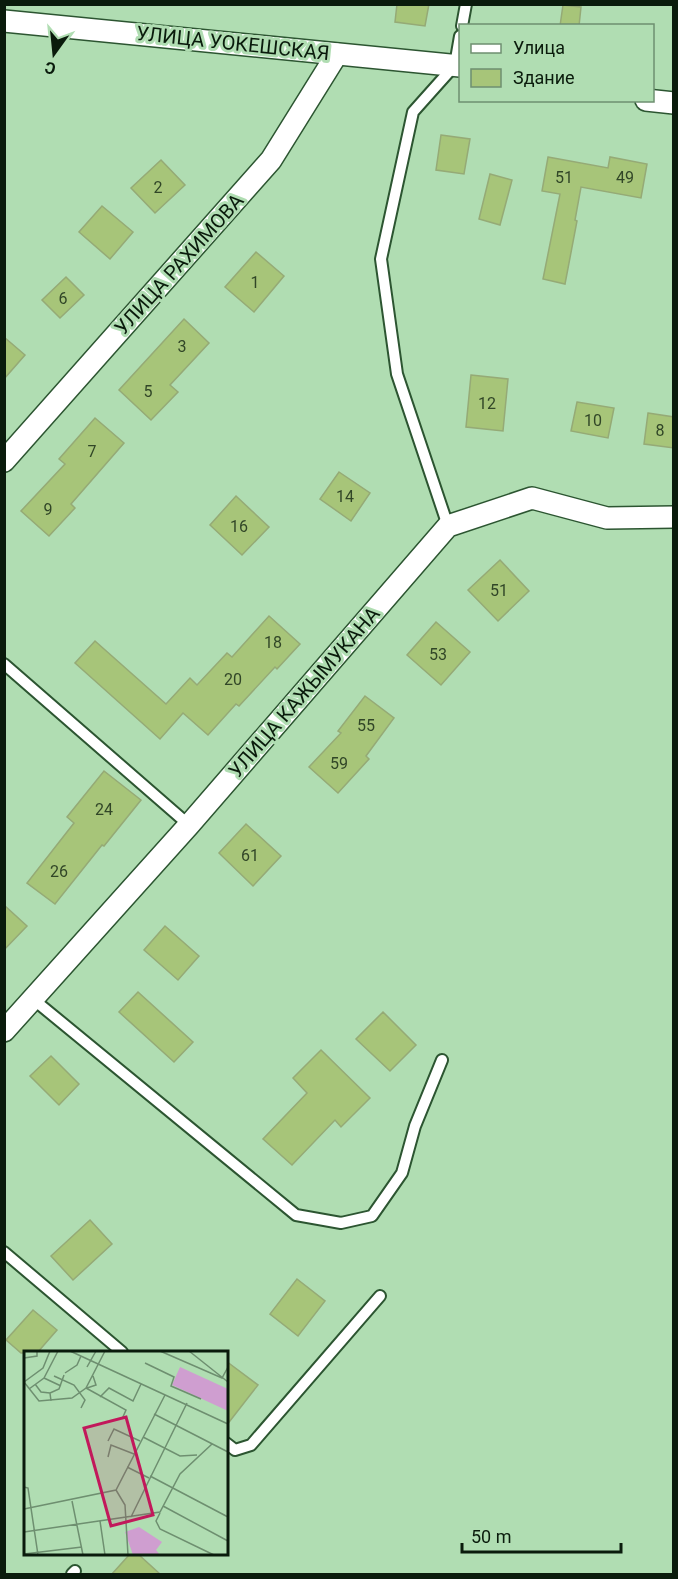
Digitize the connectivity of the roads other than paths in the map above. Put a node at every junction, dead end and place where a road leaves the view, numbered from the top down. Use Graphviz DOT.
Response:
graph roads {
  1 [pos="466,4"];
  2 [pos="4,21"];
  3 [pos="462,24"];
  4 [pos="337,54"];
  5 [pos="458,65"];
  6 [pos="654,101"];
  7 [pos="674,103"];
  8 [pos="4,461"];
  9 [pos="674,517"];
  10 [pos="448,526"];
  11 [pos="4,664"];
  12 [pos="189,825"];
  13 [pos="33,999"];
  14 [pos="4,1031"];
  15 [pos="442,1060"];
  16 [pos="4,1252"];
  17 [pos="380,1296"];
  18 [pos="120,1351"];
  19 [pos="228,1445"];
  1 -- 3 [label="lane"];
  2 -- 4 [label="street, УЛИЦА УОКЕШСКАЯ"];
  4 -- 5 [label="street, УЛИЦА УОКЕШСКАЯ"];
  4 -- 8 [label="street, УЛИЦА РАХИМОВА"];
  5 -- 10 [label="lane"];
  6 -- 7 [label="street"];
  9 -- 10 [label="street"];
  10 -- 12 [label="street, УЛИЦА КАЖЫМУКАНА"];
  11 -- 12 [label="lane"];
  12 -- 13 [label="street, УЛИЦА КАЖЫМУКАНА"];
  13 -- 14 [label="street, УЛИЦА КАЖЫМУКАНА"];
  13 -- 15 [label="lane"];
  16 -- 18 [label="lane"];
  17 -- 19 [label="lane"];
}
